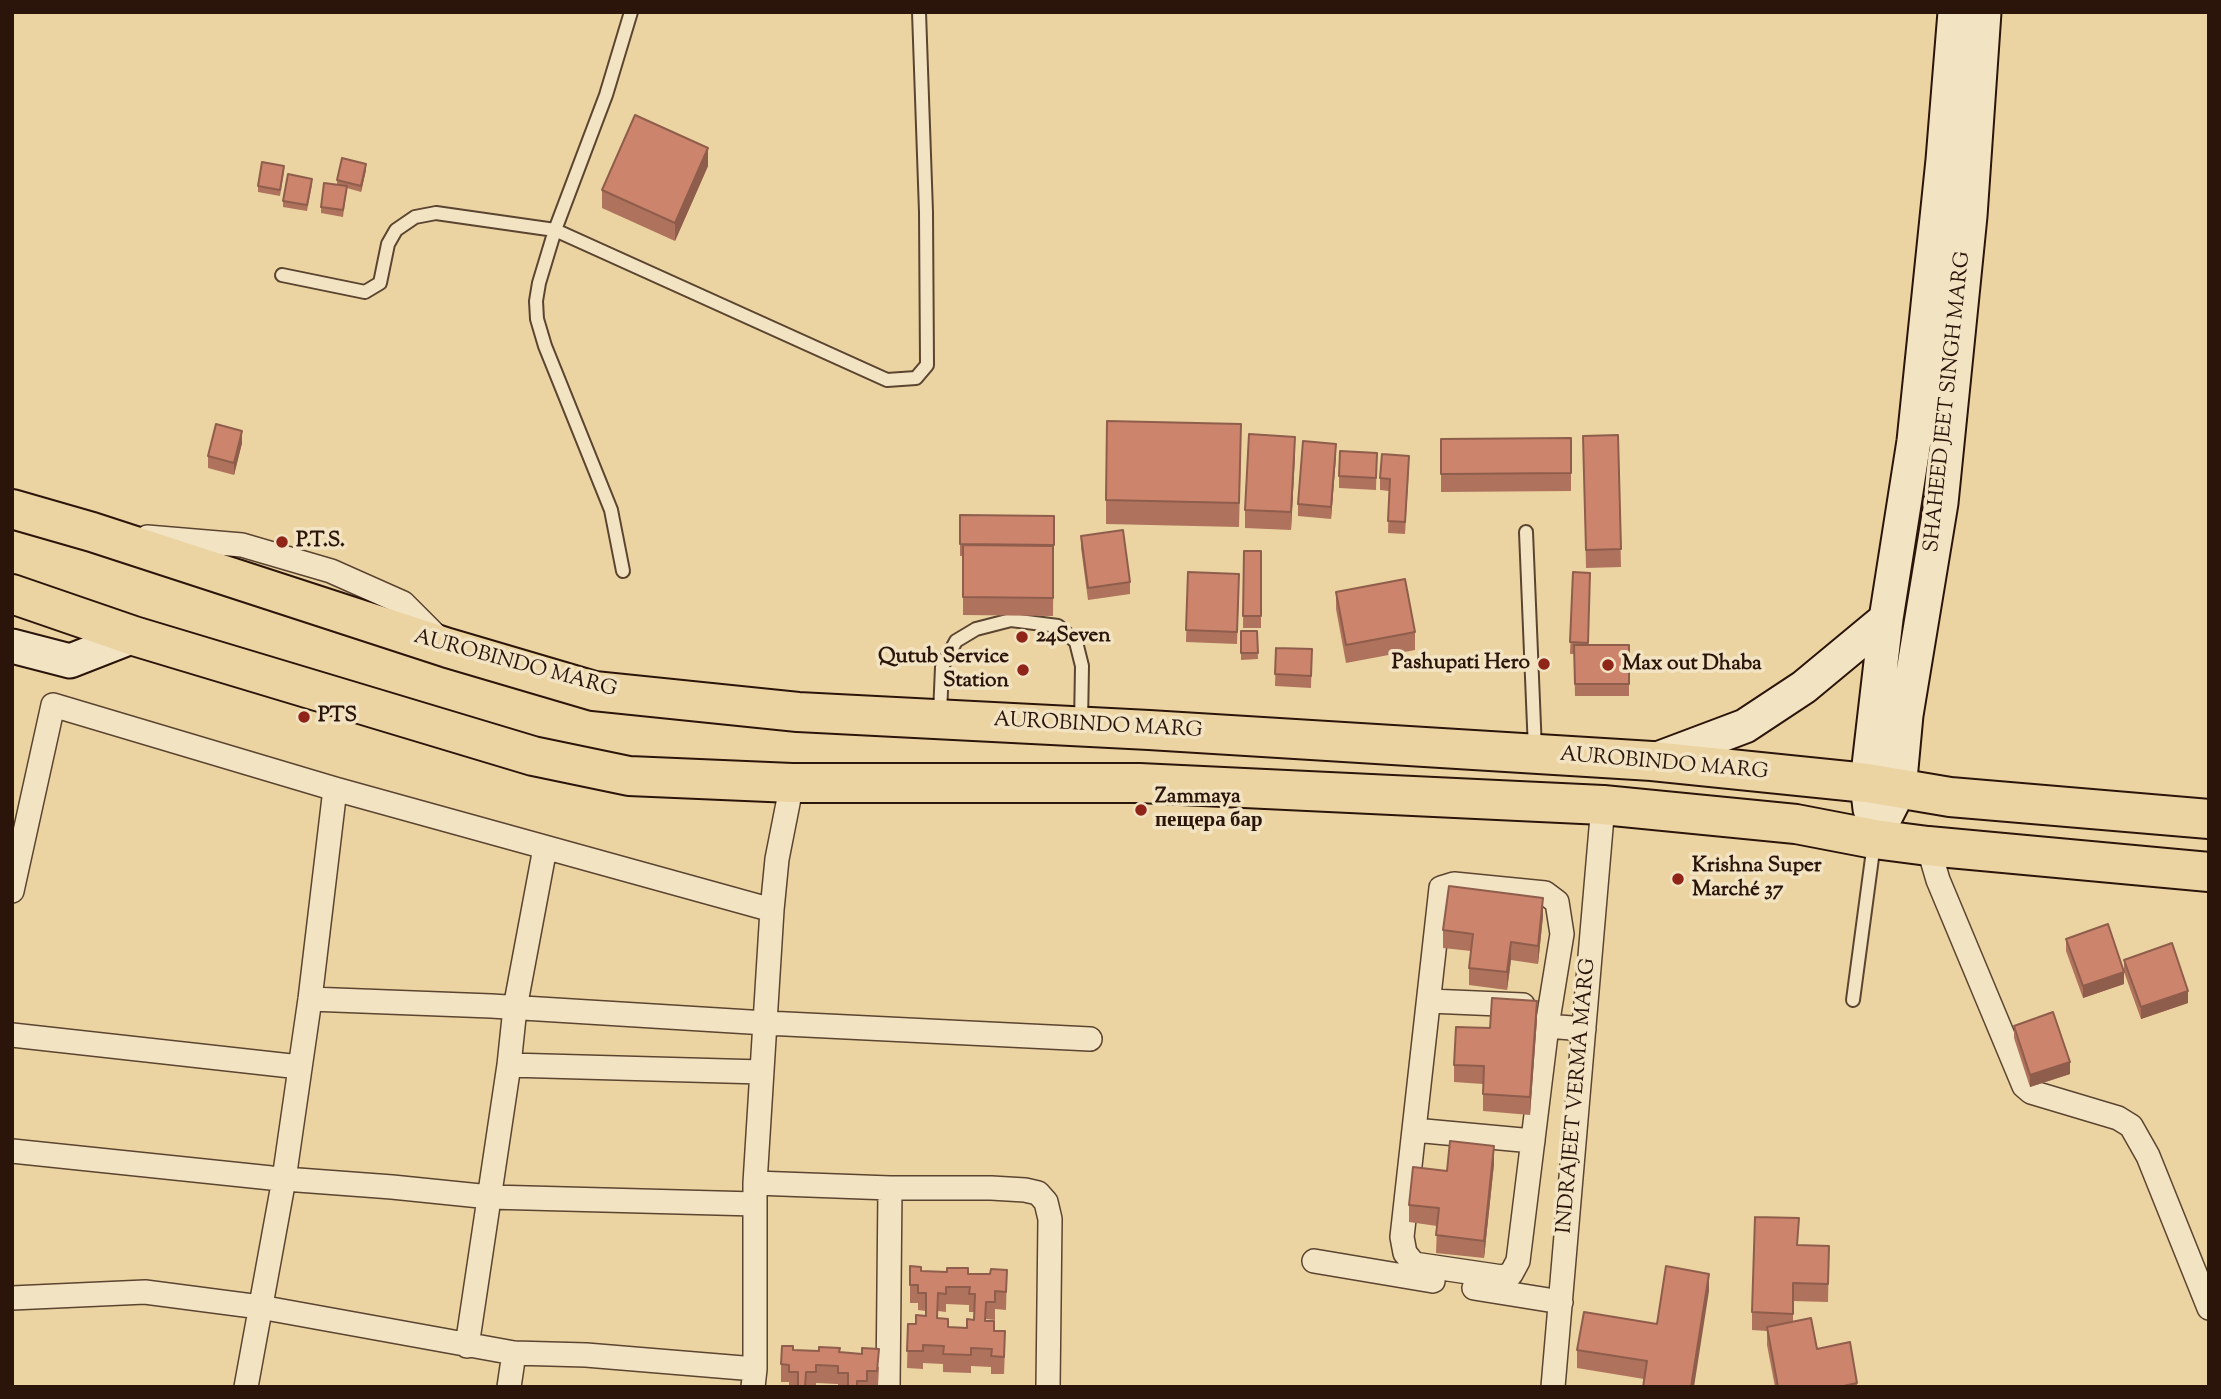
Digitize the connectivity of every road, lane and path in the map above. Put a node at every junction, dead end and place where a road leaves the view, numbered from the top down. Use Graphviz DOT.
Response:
graph roads {
  1 [pos="631,12"];
  2 [pos="919,12"];
  3 [pos="1955,12"];
  4 [pos="1984,12"];
  5 [pos="555,230"];
  6 [pos="282,275"];
  7 [pos="12,509"];
  8 [pos="1526,531"];
  9 [pos="623,571"];
  10 [pos="12,594"];
  11 [pos="1886,619"];
  12 [pos="134,636"];
  13 [pos="12,646"];
  14 [pos="940,718"];
  15 [pos="1081,726"];
  16 [pos="1535,754"];
  17 [pos="1652,761"];
  18 [pos="792,783"];
  19 [pos="1883,787"];
  20 [pos="335,789"];
  21 [pos="1603,806"];
  22 [pos="2209,819"];
  23 [pos="1874,839"];
  24 [pos="1928,846"];
  25 [pos="545,848"];
  26 [pos="2209,872"];
  27 [pos="12,891"];
  28 [pos="772,910"];
  29 [pos="310,999"];
  30 [pos="1853,1000"];
  31 [pos="1429,1002"];
  32 [pos="516,1008"];
  33 [pos="1549,1016"];
  34 [pos="766,1023"];
  35 [pos="1584,1029"];
  36 [pos="12,1035"];
  37 [pos="1090,1039"];
  38 [pos="509,1065"];
  39 [pos="300,1067"];
  40 [pos="762,1072"];
  41 [pos="1414,1130"];
  42 [pos="1533,1141"];
  43 [pos="12,1151"];
  44 [pos="284,1179"];
  45 [pos="890,1188"];
  46 [pos="755,1194"];
  47 [pos="490,1197"];
  48 [pos="1314,1261"];
  49 [pos="12,1298"];
  50 [pos="1561,1302"];
  51 [pos="260,1307"];
  52 [pos="2209,1308"];
  53 [pos="467,1346"];
  54 [pos="514,1353"];
  55 [pos="754,1378"];
  56 [pos="246,1387"];
  57 [pos="509,1387"];
  58 [pos="888,1387"];
  59 [pos="1048,1387"];
  60 [pos="1553,1387"];
  1 -- 5 [label="lane"];
  2 -- 5 [label="lane"];
  3 -- 11 [label="main road, SHAHEED JEET SINGH MARG"];
  4 -- 19 [label="main road, SHAHEED JEET SINGH MARG"];
  5 -- 6 [label="lane"];
  5 -- 9 [label="lane"];
  7 -- 14 [label="highway, AUROBINDO MARG"];
  8 -- 16 [label="lane"];
  10 -- 12 [label="highway"];
  11 -- 17 [label="main road"];
  11 -- 19 [label="main road, SHAHEED JEET SINGH MARG"];
  12 -- 13 [label="main road"];
  12 -- 18 [label="highway"];
  14 -- 15 [label="highway, AUROBINDO MARG"];
  14 -- 15 [label="lane"];
  15 -- 16 [label="highway, AUROBINDO MARG"];
  16 -- 17 [label="highway, AUROBINDO MARG"];
  17 -- 19 [label="highway, AUROBINDO MARG"];
  18 -- 21 [label="highway"];
  18 -- 28 [label="street"];
  19 -- 22 [label="highway, AUROBINDO MARG"];
  19 -- 23 [label="main road"];
  20 -- 25 [label="street"];
  20 -- 27 [label="street"];
  20 -- 29 [label="street"];
  21 -- 23 [label="highway"];
  21 -- 35 [label="street, INDRAJEET VERMA MARG"];
  23 -- 24 [label="highway"];
  23 -- 30 [label="lane"];
  24 -- 26 [label="highway"];
  24 -- 52 [label="street"];
  25 -- 28 [label="street"];
  25 -- 32 [label="street"];
  28 -- 34 [label="street"];
  29 -- 32 [label="street"];
  29 -- 39 [label="street"];
  31 -- 33 [label="street"];
  31 -- 33 [label="street"];
  31 -- 41 [label="street"];
  32 -- 34 [label="street"];
  32 -- 38 [label="street"];
  33 -- 35 [label="street"];
  33 -- 42 [label="street"];
  34 -- 37 [label="street"];
  34 -- 40 [label="street"];
  35 -- 50 [label="street, INDRAJEET VERMA MARG"];
  36 -- 39 [label="street"];
  38 -- 40 [label="street"];
  38 -- 47 [label="street"];
  39 -- 44 [label="street"];
  40 -- 46 [label="street"];
  41 -- 42 [label="street"];
  41 -- 42 [label="street"];
  43 -- 44 [label="street"];
  44 -- 47 [label="street"];
  44 -- 51 [label="street"];
  45 -- 46 [label="street"];
  45 -- 58 [label="street"];
  45 -- 59 [label="street"];
  46 -- 47 [label="street"];
  46 -- 55 [label="street"];
  47 -- 53 [label="street"];
  48 -- 50 [label="street"];
  49 -- 51 [label="street"];
  50 -- 60 [label="street, INDRAJEET VERMA MARG"];
  51 -- 53 [label="street"];
  51 -- 56 [label="street"];
  53 -- 54 [label="street"];
  54 -- 55 [label="street"];
  54 -- 57 [label="street"];
}
